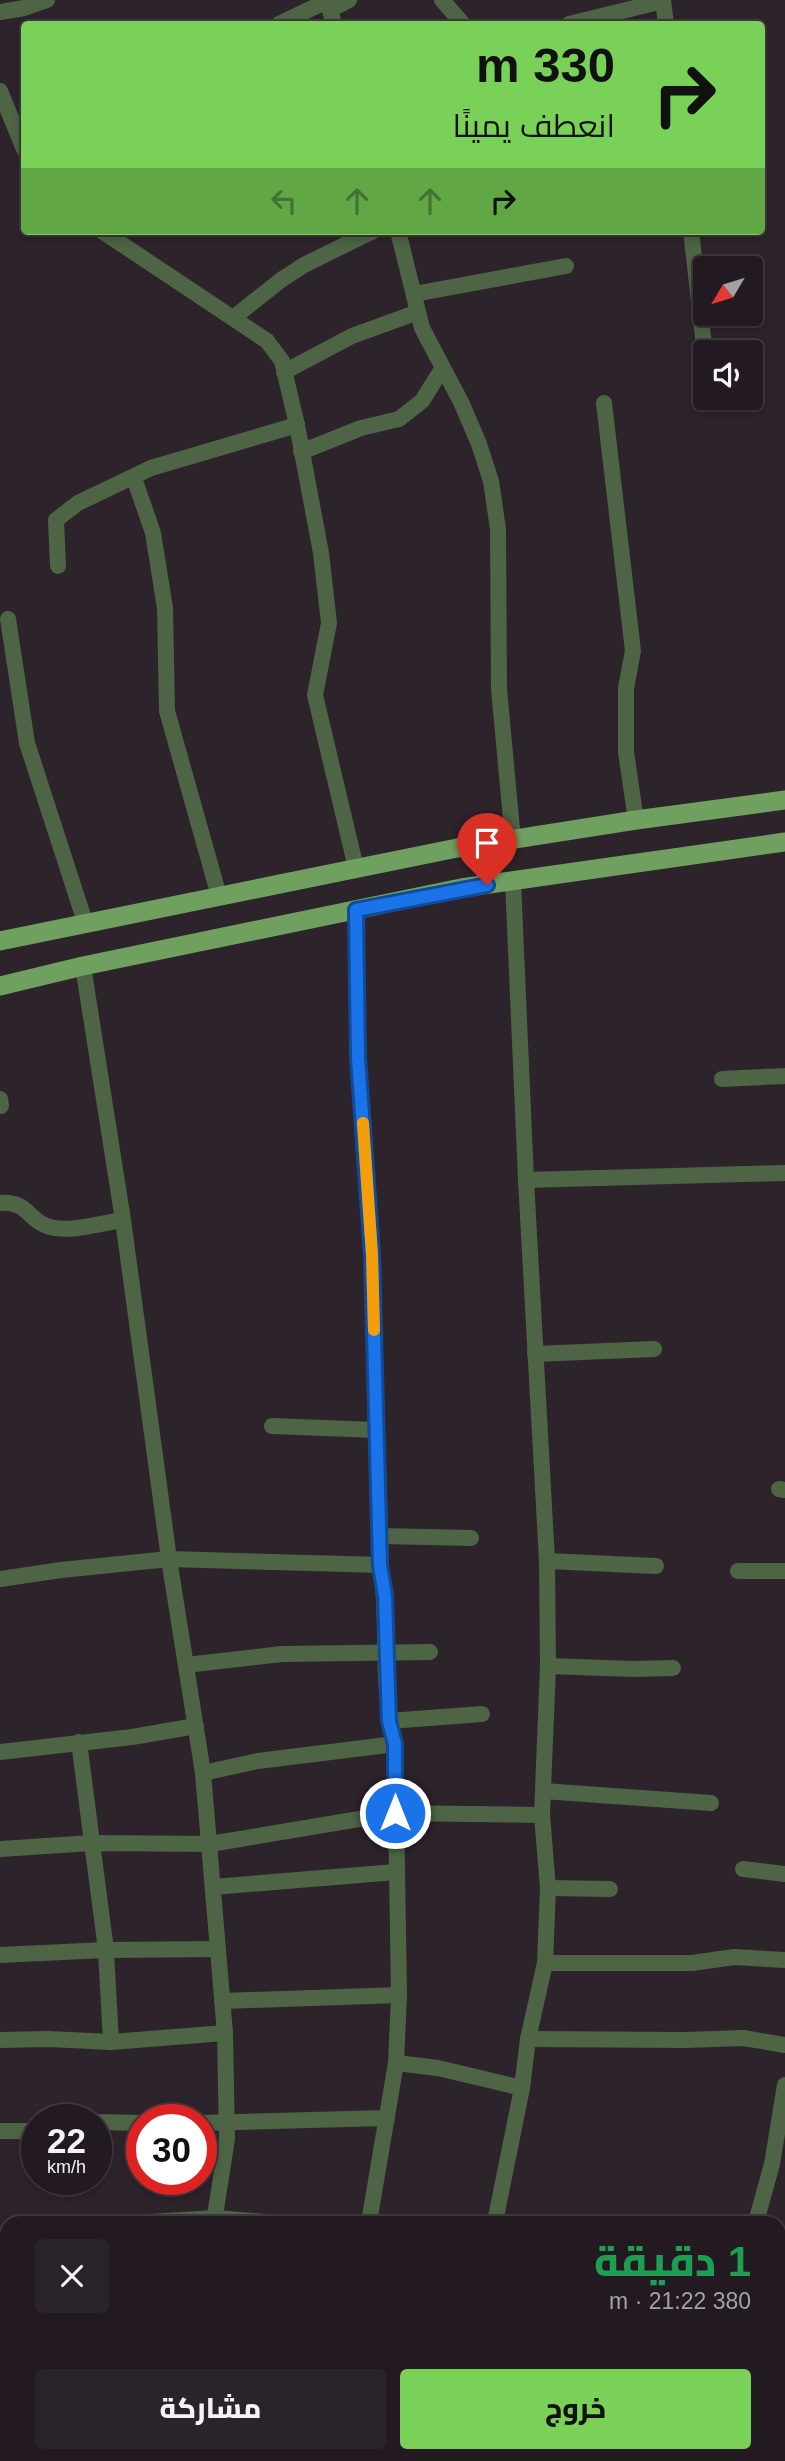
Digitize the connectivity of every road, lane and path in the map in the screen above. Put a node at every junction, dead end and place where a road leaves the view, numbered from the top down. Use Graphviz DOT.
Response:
graph roads {
  1 [pos="47,0"];
  2 [pos="349,0"];
  3 [pos="442,0"];
  4 [pos="663,0"];
  5 [pos="329,9"];
  6 [pos="0,12"];
  7 [pos="289,21"];
  8 [pos="460,21"];
  9 [pos="581,21"];
  10 [pos="666,21"];
  11 [pos="0,91"];
  12 [pos="18,120"];
  13 [pos="115,235"];
  14 [pos="365,235"];
  15 [pos="399,235"];
  16 [pos="691,235"];
  17 [pos="566,266"];
  18 [pos="414,294"];
  19 [pos="418,312"];
  20 [pos="233,318"];
  21 [pos="703,340"];
  22 [pos="442,369"];
  23 [pos="284,372"];
  24 [pos="604,403"];
  25 [pos="297,425"];
  26 [pos="301,452"];
  27 [pos="134,478"];
  28 [pos="58,566"];
  29 [pos="8,619"];
  30 [pos="785,800"];
  31 [pos="636,820"];
  32 [pos="513,840"];
  33 [pos="785,842"];
  34 [pos="356,869"];
  35 [pos="513,881"];
  36 [pos="219,896"];
  37 [pos="356,910"];
  38 [pos="85,922"];
  39 [pos="0,941"];
  40 [pos="83,966"];
  41 [pos="0,986"];
  42 [pos="785,1076"];
  43 [pos="722,1079"];
  44 [pos="785,1173"];
  45 [pos="526,1180"];
  46 [pos="0,1203"];
  47 [pos="122,1220"];
  48 [pos="654,1349"];
  49 [pos="535,1354"];
  50 [pos="272,1426"];
  51 [pos="376,1430"];
  52 [pos="380,1536"];
  53 [pos="471,1538"];
  54 [pos="169,1559"];
  55 [pos="547,1561"];
  56 [pos="380,1565"];
  57 [pos="656,1566"];
  58 [pos="738,1571"];
  59 [pos="785,1571"];
  60 [pos="0,1579"];
  61 [pos="430,1652"];
  62 [pos="387,1653"];
  63 [pos="186,1665"];
  64 [pos="548,1666"];
  65 [pos="673,1668"];
  66 [pos="482,1714"];
  67 [pos="389,1721"];
  68 [pos="196,1726"];
  69 [pos="79,1742"];
  70 [pos="395,1744"];
  71 [pos="0,1752"];
  72 [pos="203,1773"];
  73 [pos="543,1791"];
  74 [pos="711,1803"];
  75 [pos="395,1813"];
  76 [pos="542,1815"];
  77 [pos="92,1843"];
  78 [pos="210,1844"];
  79 [pos="0,1849"];
  80 [pos="743,1869"];
  81 [pos="396,1872"];
  82 [pos="785,1874"];
  83 [pos="213,1887"];
  84 [pos="548,1888"];
  85 [pos="610,1889"];
  86 [pos="218,1949"];
  87 [pos="106,1950"];
  88 [pos="0,1955"];
  89 [pos="785,1960"];
  90 [pos="545,1962"];
  91 [pos="399,1995"];
  92 [pos="222,2001"];
  93 [pos="225,2033"];
  94 [pos="528,2039"];
  95 [pos="0,2040"];
  96 [pos="111,2042"];
  97 [pos="785,2045"];
  98 [pos="397,2063"];
  99 [pos="785,2085"];
  100 [pos="522,2088"];
  101 [pos="387,2118"];
  102 [pos="227,2121"];
  103 [pos="217,2122"];
  104 [pos="0,2131"];
  105 [pos="21,2131"];
  106 [pos="215,2216"];
  107 [pos="370,2216"];
  108 [pos="496,2216"];
  109 [pos="757,2216"];
  1 -- 6 [label="street"];
  2 -- 5 [label="street"];
  3 -- 8 [label="street"];
  4 -- 9 [label="street"];
  4 -- 10 [label="street"];
  5 -- 7 [label="street"];
  11 -- 12 [label="street"];
  13 -- 20 [label="street"];
  14 -- 20 [label="street"];
  15 -- 18 [label="street"];
  16 -- 21 [label="street"];
  17 -- 18 [label="street"];
  18 -- 19 [label="street"];
  19 -- 22 [label="street"];
  19 -- 23 [label="street"];
  20 -- 23 [label="street"];
  22 -- 26 [label="street"];
  22 -- 32 [label="street"];
  23 -- 25 [label="street"];
  24 -- 31 [label="street"];
  25 -- 26 [label="street"];
  25 -- 27 [label="street"];
  26 -- 34 [label="street"];
  27 -- 28 [label="street"];
  27 -- 36 [label="street"];
  29 -- 38 [label="street"];
  30 -- 31 [label="main road"];
  31 -- 32 [label="main road"];
  32 -- 34 [label="main road"];
  33 -- 35 [label="main road"];
  34 -- 36 [label="main road"];
  35 -- 37 [label="main road"];
  35 -- 45 [label="street"];
  36 -- 38 [label="main road"];
  37 -- 40 [label="main road"];
  37 -- 51 [label="street"];
  38 -- 39 [label="main road"];
  40 -- 41 [label="main road"];
  40 -- 47 [label="street"];
  42 -- 43 [label="street"];
  44 -- 45 [label="street"];
  45 -- 49 [label="street"];
  46 -- 47 [label="street"];
  47 -- 54 [label="street"];
  48 -- 49 [label="street"];
  49 -- 55 [label="street"];
  50 -- 51 [label="street"];
  51 -- 52 [label="street"];
  52 -- 53 [label="street"];
  52 -- 56 [label="street"];
  54 -- 56 [label="street"];
  54 -- 60 [label="street"];
  54 -- 63 [label="street"];
  55 -- 57 [label="street"];
  55 -- 64 [label="street"];
  56 -- 62 [label="street"];
  58 -- 59 [label="street"];
  61 -- 62 [label="street"];
  62 -- 63 [label="street"];
  62 -- 67 [label="street"];
  63 -- 68 [label="street"];
  64 -- 65 [label="street"];
  64 -- 73 [label="street"];
  66 -- 67 [label="street"];
  67 -- 70 [label="street"];
  68 -- 69 [label="street"];
  68 -- 72 [label="street"];
  69 -- 71 [label="street"];
  69 -- 77 [label="street"];
  70 -- 72 [label="street"];
  70 -- 75 [label="street"];
  72 -- 78 [label="street"];
  73 -- 74 [label="street"];
  73 -- 76 [label="street"];
  75 -- 76 [label="street"];
  75 -- 78 [label="street"];
  75 -- 81 [label="street"];
  76 -- 84 [label="street"];
  77 -- 78 [label="street"];
  77 -- 79 [label="street"];
  77 -- 87 [label="street"];
  78 -- 83 [label="street"];
  80 -- 82 [label="street"];
  81 -- 83 [label="street"];
  81 -- 91 [label="street"];
  83 -- 86 [label="street"];
  84 -- 85 [label="street"];
  84 -- 90 [label="street"];
  86 -- 87 [label="street"];
  86 -- 92 [label="street"];
  87 -- 88 [label="street"];
  87 -- 96 [label="street"];
  89 -- 90 [label="street"];
  90 -- 94 [label="street"];
  91 -- 92 [label="street"];
  91 -- 98 [label="street"];
  92 -- 93 [label="street"];
  93 -- 96 [label="street"];
  93 -- 102 [label="street"];
  94 -- 97 [label="street"];
  94 -- 100 [label="street"];
  95 -- 96 [label="street"];
  98 -- 100 [label="street"];
  98 -- 101 [label="street"];
  99 -- 109 [label="street"];
  100 -- 108 [label="street"];
  101 -- 102 [label="street"];
  101 -- 107 [label="street"];
  102 -- 103 [label="street"];
  102 -- 106 [label="street"];
  104 -- 105 [label="street"];
}
